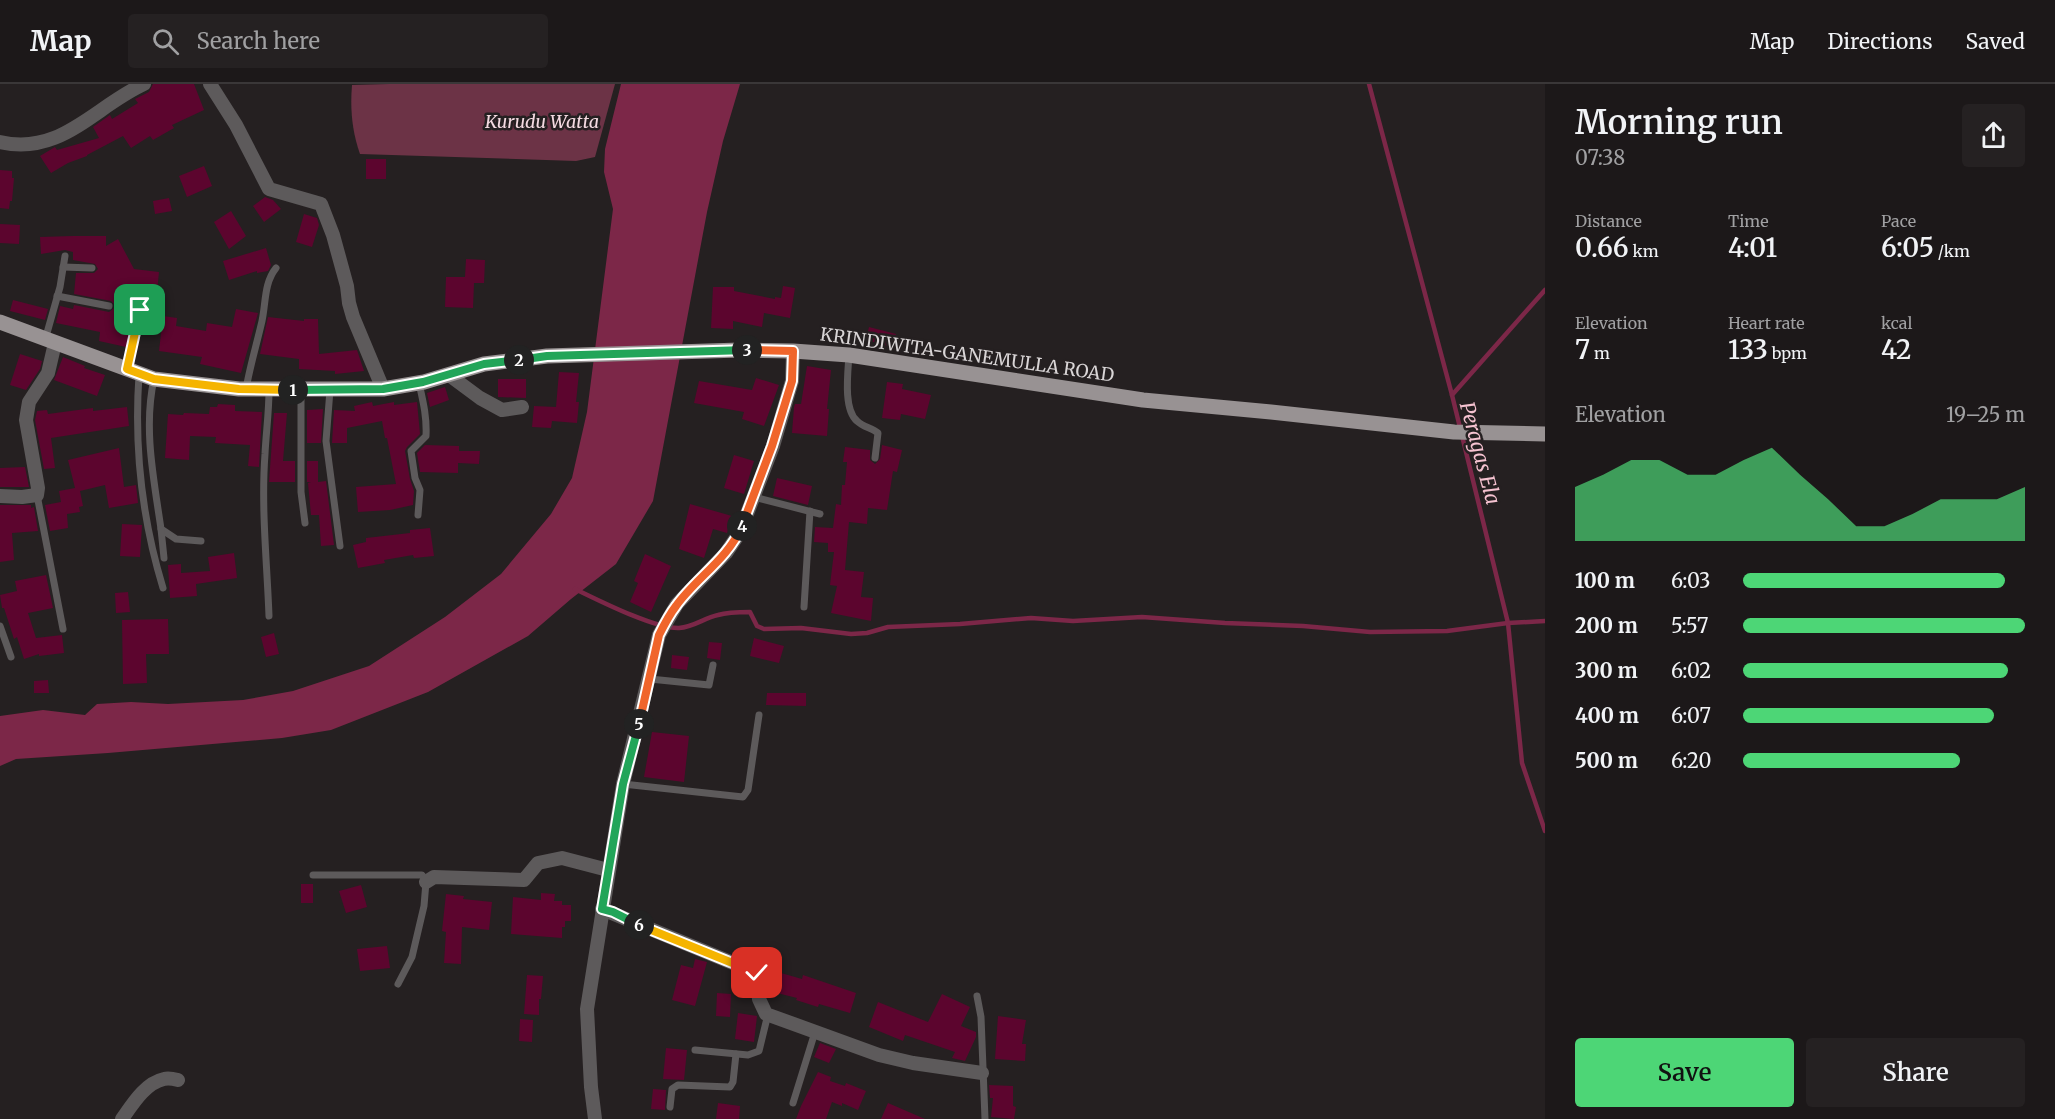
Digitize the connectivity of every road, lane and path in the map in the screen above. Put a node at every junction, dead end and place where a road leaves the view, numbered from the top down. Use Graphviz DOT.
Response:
graph roads {
  1 [pos="144,84"];
  2 [pos="210,84"];
  3 [pos="0,142"];
  4 [pos="65,256"];
  5 [pos="63,267"];
  6 [pos="92,268"];
  7 [pos="276,268"];
  8 [pos="57,296"];
  9 [pos="109,306"];
  10 [pos="140,310"];
  11 [pos="0,322"];
  12 [pos="50,342"];
  13 [pos="793,351"];
  14 [pos="849,355"];
  15 [pos="140,374"];
  16 [pos="449,375"];
  17 [pos="419,383"];
  18 [pos="246,389"];
  19 [pos="383,389"];
  20 [pos="269,390"];
  21 [pos="301,390"];
  22 [pos="330,390"];
  23 [pos="522,407"];
  24 [pos="1545,434"];
  25 [pos="875,458"];
  26 [pos="37,495"];
  27 [pos="0,496"];
  28 [pos="754,497"];
  29 [pos="810,511"];
  30 [pos="820,514"];
  31 [pos="418,515"];
  32 [pos="305,523"];
  33 [pos="161,529"];
  34 [pos="201,541"];
  35 [pos="340,546"];
  36 [pos="164,558"];
  37 [pos="163,588"];
  38 [pos="804,607"];
  39 [pos="269,616"];
  40 [pos="0,627"];
  41 [pos="63,629"];
  42 [pos="11,657"];
  43 [pos="712,665"];
  44 [pos="650,679"];
  45 [pos="759,715"];
  46 [pos="623,784"];
  47 [pos="608,870"];
  48 [pos="313,875"];
  49 [pos="426,882"];
  50 [pos="602,909"];
  51 [pos="398,984"];
  52 [pos="977,996"];
  53 [pos="768,1014"];
  54 [pos="815,1032"];
  55 [pos="695,1050"];
  56 [pos="736,1054"];
  57 [pos="982,1072"];
  58 [pos="178,1080"];
  59 [pos="793,1103"];
  60 [pos="670,1107"];
  61 [pos="122,1119"];
  62 [pos="595,1119"];
  63 [pos="985,1119"];
  1 -- 3 [label="street"];
  2 -- 19 [label="street"];
  4 -- 5 [label="lane"];
  5 -- 6 [label="lane"];
  5 -- 8 [label="lane"];
  7 -- 18 [label="lane"];
  8 -- 9 [label="lane"];
  8 -- 12 [label="lane"];
  10 -- 15 [label="lane"];
  11 -- 12 [label="main road, KRINDIWITA-GANEMULLA ROAD"];
  12 -- 15 [label="main road, KRINDIWITA-GANEMULLA ROAD"];
  12 -- 26 [label="street"];
  13 -- 14 [label="main road, KRINDIWITA-GANEMULLA ROAD"];
  13 -- 16 [label="main road, KRINDIWITA-GANEMULLA ROAD"];
  13 -- 28 [label="street"];
  14 -- 24 [label="main road, KRINDIWITA-GANEMULLA ROAD"];
  14 -- 25 [label="lane"];
  15 -- 18 [label="main road, KRINDIWITA-GANEMULLA ROAD"];
  15 -- 33 [label="lane"];
  15 -- 37 [label="lane"];
  16 -- 17 [label="main road, KRINDIWITA-GANEMULLA ROAD"];
  16 -- 23 [label="street"];
  17 -- 19 [label="main road, KRINDIWITA-GANEMULLA ROAD"];
  17 -- 31 [label="lane"];
  18 -- 20 [label="main road, KRINDIWITA-GANEMULLA ROAD"];
  19 -- 22 [label="main road, KRINDIWITA-GANEMULLA ROAD"];
  20 -- 21 [label="main road, KRINDIWITA-GANEMULLA ROAD"];
  20 -- 39 [label="lane"];
  21 -- 22 [label="main road, KRINDIWITA-GANEMULLA ROAD"];
  21 -- 32 [label="lane"];
  22 -- 35 [label="lane"];
  26 -- 27 [label="street"];
  26 -- 41 [label="lane"];
  28 -- 29 [label="lane"];
  28 -- 44 [label="street"];
  29 -- 30 [label="lane"];
  29 -- 38 [label="lane"];
  33 -- 34 [label="lane"];
  33 -- 36 [label="lane"];
  40 -- 42 [label="lane"];
  43 -- 44 [label="lane"];
  44 -- 46 [label="street"];
  45 -- 46 [label="lane"];
  46 -- 47 [label="street"];
  47 -- 49 [label="street"];
  47 -- 50 [label="street"];
  48 -- 49 [label="lane"];
  49 -- 51 [label="lane"];
  50 -- 53 [label="street"];
  50 -- 62 [label="street"];
  52 -- 57 [label="lane"];
  53 -- 54 [label="street"];
  53 -- 56 [label="lane"];
  54 -- 57 [label="street"];
  54 -- 59 [label="lane"];
  55 -- 56 [label="lane"];
  56 -- 60 [label="lane"];
  57 -- 63 [label="lane"];
  58 -- 61 [label="street"];
}
